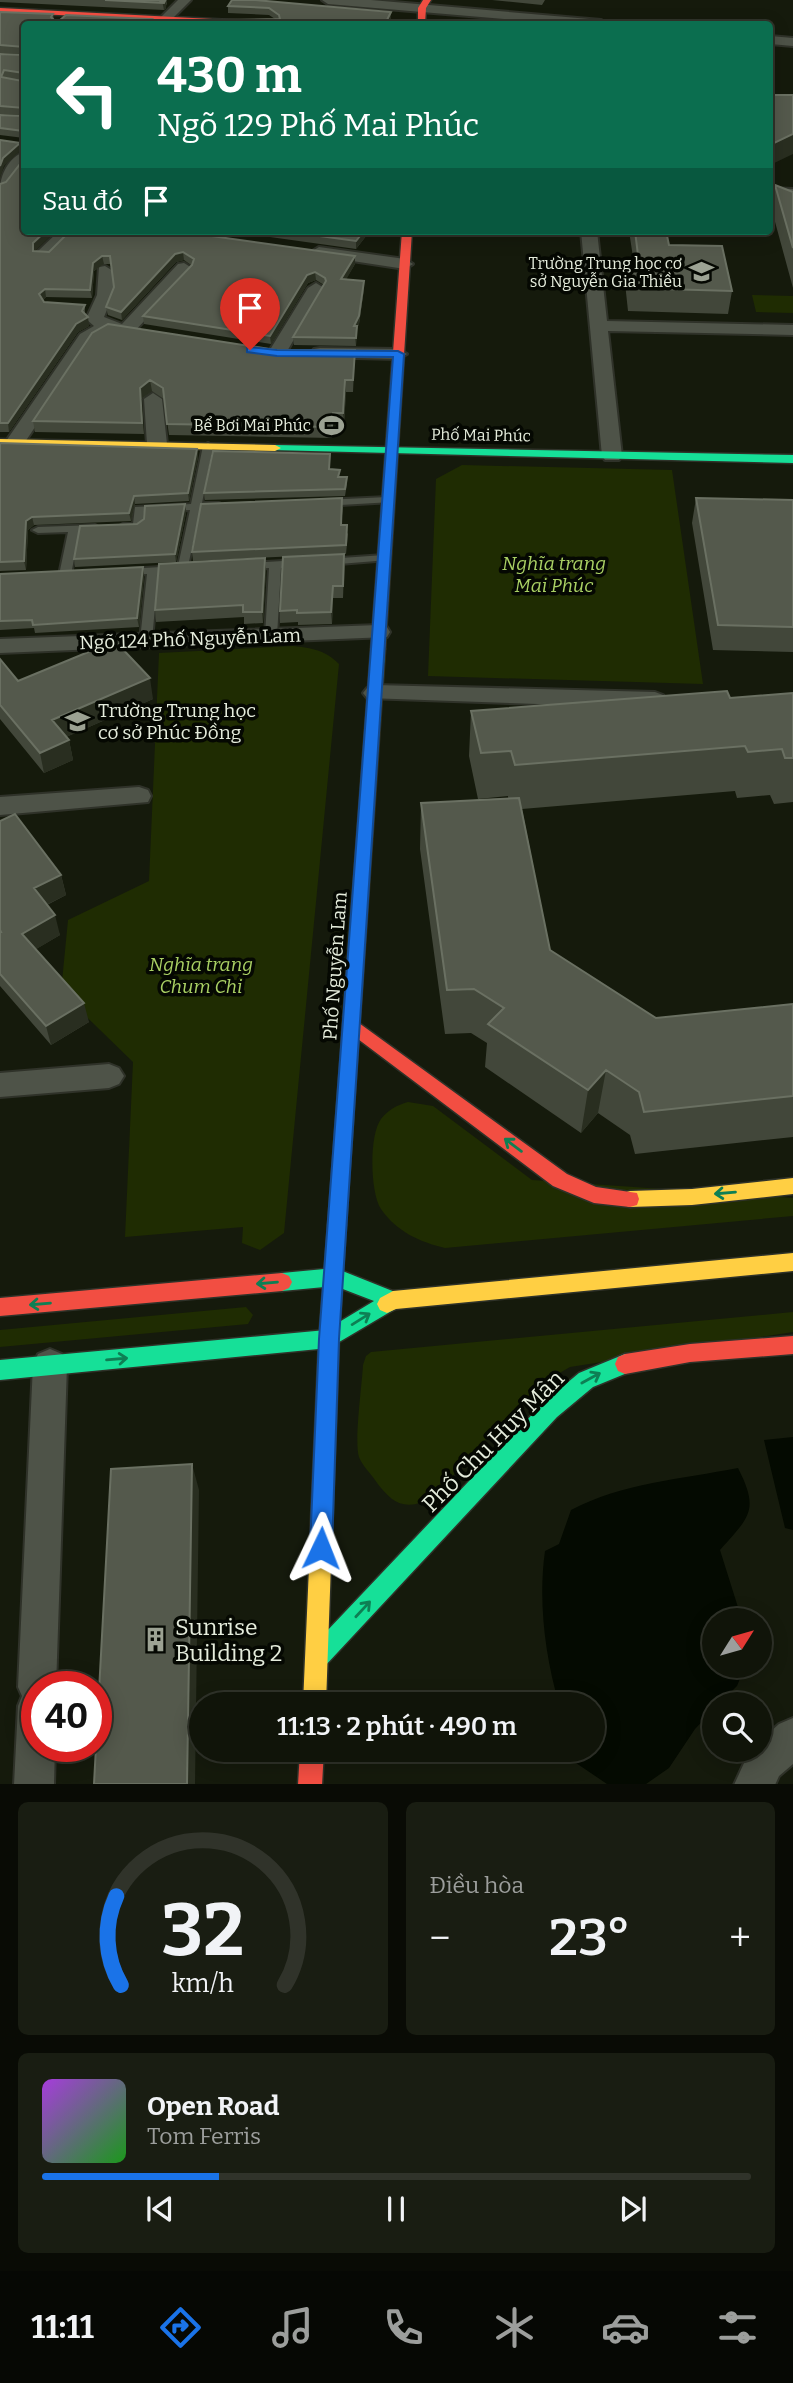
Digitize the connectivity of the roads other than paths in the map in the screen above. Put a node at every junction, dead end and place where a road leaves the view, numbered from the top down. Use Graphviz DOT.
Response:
graph roads {
  1 [pos="185,0"];
  2 [pos="328,0"];
  3 [pos="0,10"];
  4 [pos="424,11"];
  5 [pos="63,19"];
  6 [pos="163,21"];
  7 [pos="560,21"];
  8 [pos="773,40"];
  9 [pos="793,42"];
  10 [pos="21,160"];
  11 [pos="0,185"];
  12 [pos="773,193"];
  13 [pos="793,194"];
  14 [pos="64,235"];
  15 [pos="407,235"];
  16 [pos="589,235"];
  17 [pos="296,248"];
  18 [pos="43,255"];
  19 [pos="405,264"];
  20 [pos="184,268"];
  21 [pos="105,271"];
  22 [pos="316,288"];
  23 [pos="76,305"];
  24 [pos="101,306"];
  25 [pos="598,326"];
  26 [pos="106,327"];
  27 [pos="127,329"];
  28 [pos="793,330"];
  29 [pos="150,332"];
  30 [pos="398,354"];
  31 [pos="153,399"];
  32 [pos="7,443"];
  33 [pos="157,444"];
  34 [pos="208,446"];
  35 [pos="392,451"];
  36 [pos="612,456"];
  37 [pos="793,459"];
  38 [pos="388,500"];
  39 [pos="315,503"];
  40 [pos="236,506"];
  41 [pos="196,507"];
  42 [pos="74,529"];
  43 [pos="38,530"];
  44 [pos="384,558"];
  45 [pos="275,565"];
  46 [pos="235,566"];
  47 [pos="196,568"];
  48 [pos="183,569"];
  49 [pos="153,570"];
  50 [pos="115,572"];
  51 [pos="65,575"];
  52 [pos="379,632"];
  53 [pos="271,636"];
  54 [pos="145,640"];
  55 [pos="0,646"];
  56 [pos="375,693"];
  57 [pos="683,701"];
  58 [pos="139,796"];
  59 [pos="0,806"];
  60 [pos="352,1025"];
  61 [pos="109,1076"];
  62 [pos="0,1085"];
  63 [pos="793,1186"];
  64 [pos="793,1262"];
  65 [pos="335,1277"];
  66 [pos="393,1300"];
  67 [pos="0,1307"];
  68 [pos="329,1339"];
  69 [pos="793,1345"];
  70 [pos="50,1365"];
  71 [pos="0,1370"];
  72 [pos="316,1659"];
  73 [pos="38,1671"];
  74 [pos="315,1692"];
  75 [pos="793,1738"];
  76 [pos="35,1762"];
  77 [pos="311,1762"];
  78 [pos="34,1784"];
  79 [pos="310,1784"];
  80 [pos="754,1784"];
  1 -- 6 [label="street"];
  2 -- 4 [label="street"];
  3 -- 5 [label="street"];
  4 -- 7 [label="street"];
  5 -- 6 [label="street"];
  8 -- 9 [label="street"];
  10 -- 11 [label="street"];
  12 -- 13 [label="street"];
  14 -- 18 [label="street"];
  15 -- 19 [label="street, Phố Nguyễn Lam"];
  16 -- 25 [label="street"];
  17 -- 19 [label="street"];
  19 -- 30 [label="street, Phố Nguyễn Lam"];
  20 -- 27 [label="street"];
  21 -- 24 [label="street"];
  22 -- 30 [label="street"];
  23 -- 24 [label="street"];
  24 -- 26 [label="street"];
  25 -- 28 [label="street"];
  25 -- 36 [label="street"];
  26 -- 27 [label="street"];
  26 -- 32 [label="street"];
  27 -- 29 [label="street"];
  30 -- 35 [label="street, Phố Nguyễn Lam"];
  31 -- 33 [label="street"];
  32 -- 33 [label="street, Phố Mai Phúc"];
  33 -- 34 [label="street, Phố Mai Phúc"];
  34 -- 35 [label="street, Phố Mai Phúc"];
  34 -- 41 [label="lane"];
  35 -- 36 [label="street, Phố Mai Phúc"];
  35 -- 38 [label="street, Phố Nguyễn Lam"];
  36 -- 37 [label="street, Phố Mai Phúc"];
  38 -- 39 [label="lane"];
  38 -- 44 [label="street, Phố Nguyễn Lam"];
  40 -- 41 [label="lane"];
  41 -- 42 [label="lane"];
  41 -- 48 [label="lane"];
  42 -- 43 [label="lane"];
  42 -- 51 [label="lane"];
  44 -- 45 [label="lane"];
  44 -- 52 [label="street, Phố Nguyễn Lam"];
  45 -- 46 [label="lane"];
  45 -- 53 [label="lane"];
  47 -- 48 [label="lane"];
  48 -- 49 [label="lane"];
  49 -- 50 [label="lane"];
  49 -- 54 [label="lane"];
  52 -- 53 [label="street, Ngõ 124 Phố Nguyễn Lam"];
  52 -- 56 [label="street, Phố Nguyễn Lam"];
  53 -- 54 [label="street, Ngõ 124 Phố Nguyễn Lam"];
  54 -- 55 [label="street, Ngõ 124 Phố Nguyễn Lam"];
  56 -- 57 [label="street"];
  56 -- 60 [label="street, Phố Nguyễn Lam"];
  58 -- 59 [label="street"];
  63 -- 60 [label="street, one-way"];
  60 -- 65 [label="street, Phố Nguyễn Lam"];
  61 -- 62 [label="street"];
  64 -- 66 [label="street"];
  65 -- 66 [label="street"];
  65 -- 67 [label="street, one-way"];
  65 -- 68 [label="street, Phố Nguyễn Lam"];
  68 -- 66 [label="street, one-way"];
  70 -- 68 [label="street, one-way"];
  68 -- 72 [label="street, Phố Nguyễn Lam"];
  72 -- 69 [label="street, Phố Chu Huy Mân, one-way"];
  70 -- 71 [label="street"];
  70 -- 73 [label="street"];
  72 -- 74 [label="street, Phố Nguyễn Lam"];
  75 -- 80 [label="street"];
  76 -- 78 [label="street"];
  77 -- 79 [label="street"];
}
